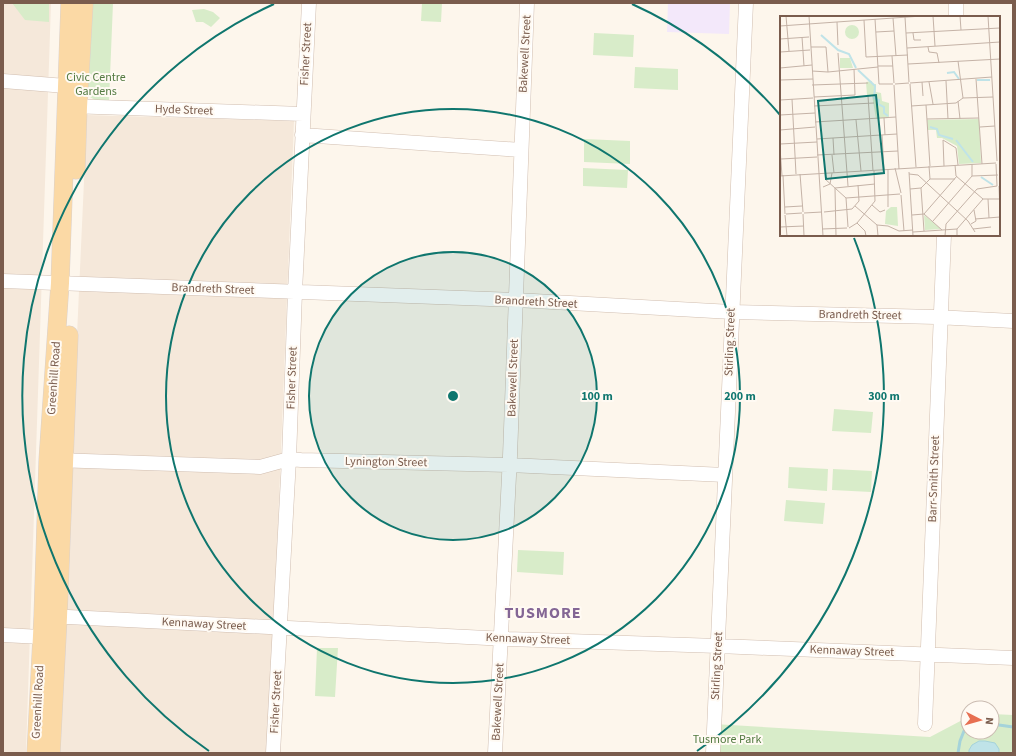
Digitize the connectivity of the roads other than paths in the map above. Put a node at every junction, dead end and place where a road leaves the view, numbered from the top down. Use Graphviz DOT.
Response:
graph roads {
  1 [pos="70,3"];
  2 [pos="84,3"];
  3 [pos="309,3"];
  4 [pos="527,3"];
  5 [pos="746,3"];
  6 [pos="956,3"];
  7 [pos="956,16"];
  8 [pos="3,81"];
  9 [pos="66,86"];
  10 [pos="72,106"];
  11 [pos="302,114"];
  12 [pos="302,135"];
  13 [pos="521,150"];
  14 [pos="944,236"];
  15 [pos="3,282"];
  16 [pos="66,283"];
  17 [pos="295,292"];
  18 [pos="516,300"];
  19 [pos="732,312"];
  20 [pos="940,317"];
  21 [pos="1013,321"];
  22 [pos="289,459"];
  23 [pos="56,460"];
  24 [pos="509,464"];
  25 [pos="725,475"];
  26 [pos="51,616"];
  27 [pos="279,628"];
  28 [pos="3,635"];
  29 [pos="42,637"];
  30 [pos="502,639"];
  31 [pos="718,646"];
  32 [pos="928,654"];
  33 [pos="1013,658"];
  34 [pos="925,724"];
  35 [pos="36,753"];
  36 [pos="51,753"];
  37 [pos="273,753"];
  38 [pos="496,753"];
  39 [pos="713,753"];
  1 -- 9 [label="main road, Greenhill Road"];
  2 -- 10 [label="main road, Greenhill Road"];
  3 -- 11 [label="street, Fisher Street"];
  4 -- 13 [label="street, Bakewell Street"];
  5 -- 19 [label="street, Stirling Street"];
  6 -- 7 [label="street"];
  8 -- 9 [label="street"];
  9 -- 10 [label="main road, Greenhill Road"];
  10 -- 11 [label="street, Hyde Street"];
  10 -- 16 [label="main road, Greenhill Road"];
  11 -- 12 [label="street, Fisher Street"];
  12 -- 13 [label="street"];
  12 -- 17 [label="street, Fisher Street"];
  13 -- 18 [label="street, Bakewell Street"];
  14 -- 20 [label="street, Barr-Smith Street"];
  15 -- 16 [label="street, Brandreth Street"];
  16 -- 17 [label="street, Brandreth Street"];
  16 -- 23 [label="main road, Greenhill Road"];
  17 -- 18 [label="street, Brandreth Street"];
  17 -- 22 [label="street, Fisher Street"];
  18 -- 19 [label="street, Brandreth Street"];
  18 -- 24 [label="street, Bakewell Street"];
  19 -- 20 [label="street, Brandreth Street"];
  19 -- 25 [label="street, Stirling Street"];
  20 -- 21 [label="street, Brandreth Street"];
  20 -- 32 [label="street, Barr-Smith Street"];
  22 -- 23 [label="street, Lynington Street"];
  22 -- 24 [label="street, Lynington Street"];
  22 -- 27 [label="street, Fisher Street"];
  23 -- 26 [label="main road, Greenhill Road"];
  24 -- 25 [label="street, Lynington Street"];
  24 -- 30 [label="street, Bakewell Street"];
  25 -- 31 [label="street, Stirling Street"];
  26 -- 27 [label="street, Kennaway Street"];
  26 -- 29 [label="main road, Greenhill Road"];
  26 -- 36 [label="main road, Greenhill Road"];
  27 -- 30 [label="street, Kennaway Street"];
  27 -- 37 [label="street, Fisher Street"];
  28 -- 29 [label="street"];
  29 -- 35 [label="main road, Greenhill Road"];
  30 -- 31 [label="street, Kennaway Street"];
  30 -- 38 [label="street, Bakewell Street"];
  31 -- 32 [label="street, Kennaway Street"];
  31 -- 39 [label="street, Stirling Street"];
  32 -- 33 [label="street, Kennaway Street"];
  32 -- 34 [label="street, Barr-Smith Street"];
}
